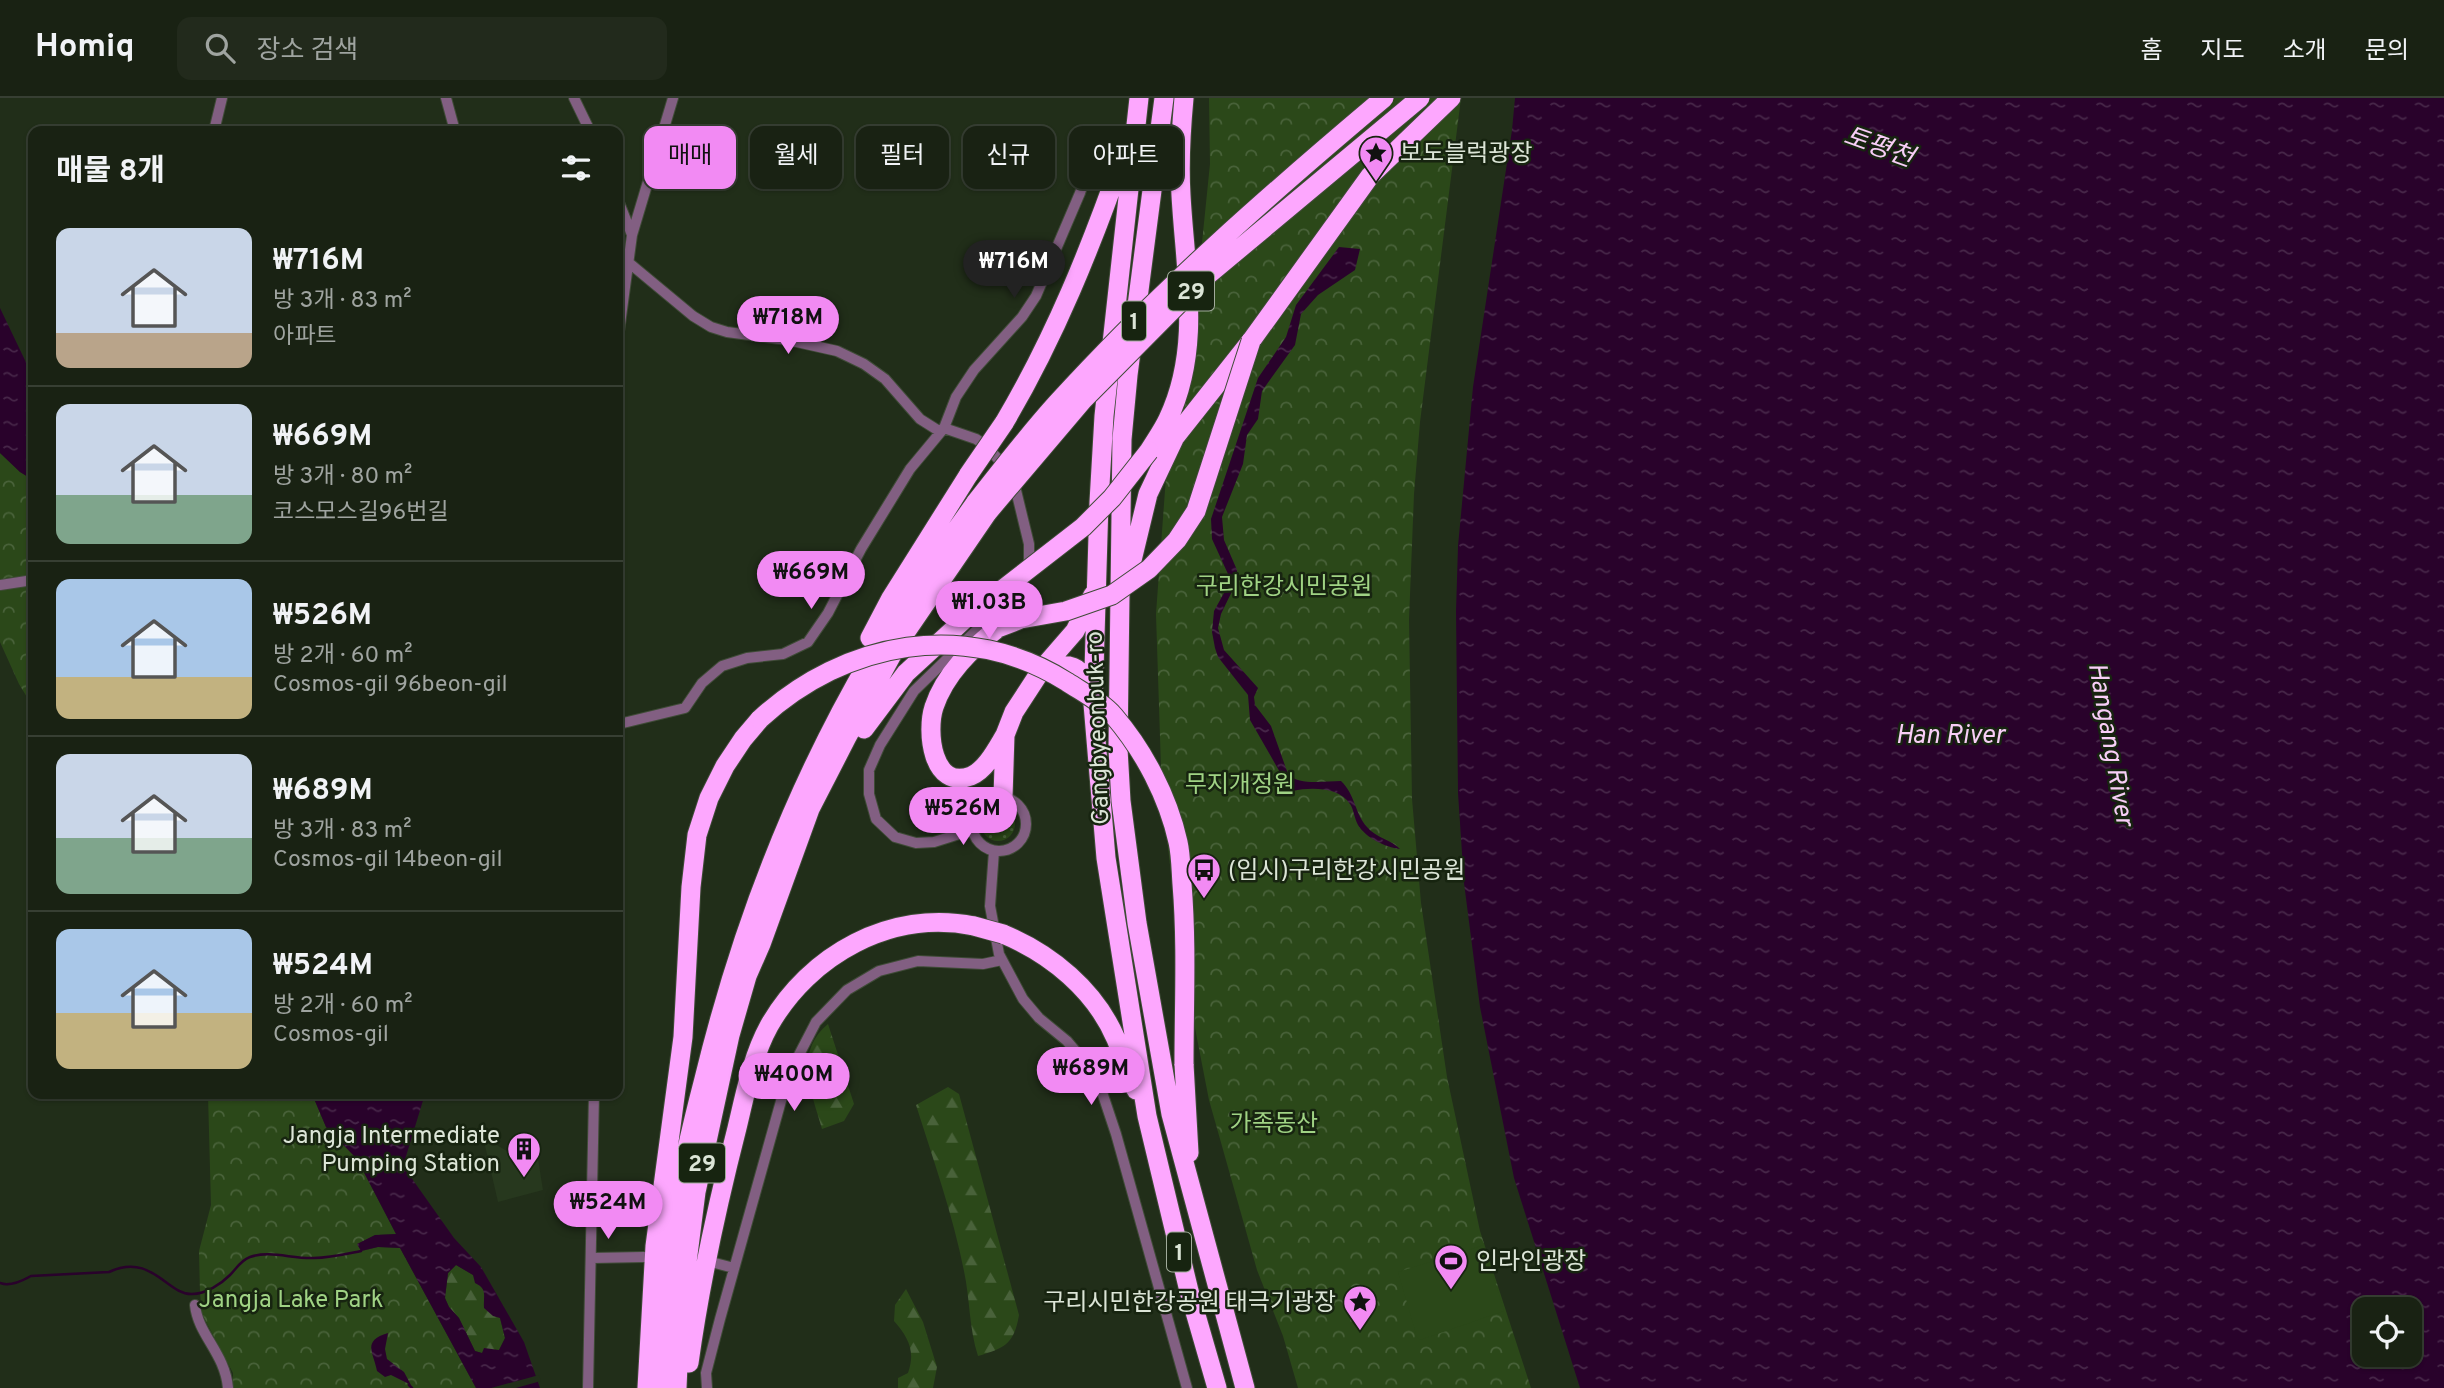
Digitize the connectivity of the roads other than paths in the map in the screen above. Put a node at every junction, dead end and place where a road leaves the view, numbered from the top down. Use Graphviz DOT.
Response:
graph roads {
  1 [pos="222,98"];
  2 [pos="446,98"];
  3 [pos="574,98"];
  4 [pos="673,98"];
  5 [pos="1139,98"];
  6 [pos="1164,98"];
  7 [pos="1184,98"];
  8 [pos="1384,98"];
  9 [pos="1420,98"];
  10 [pos="1451,98"];
  11 [pos="1135,122"];
  12 [pos="216,126"];
  13 [pos="454,126"];
  14 [pos="588,126"];
  15 [pos="1081,189"];
  16 [pos="623,212"];
  17 [pos="632,235"];
  18 [pos="628,262"];
  19 [pos="623,300"];
  20 [pos="1251,341"];
  21 [pos="944,428"];
  22 [pos="982,507"];
  23 [pos="28,581"];
  24 [pos="0,585"];
  25 [pos="1095,591"];
  26 [pos="1119,613"];
  27 [pos="1042,669"];
  28 [pos="1093,704"];
  29 [pos="623,723"];
  30 [pos="1005,735"];
  31 [pos="1003,797"];
  32 [pos="972,830"];
  33 [pos="994,851"];
  34 [pos="749,921"];
  35 [pos="761,944"];
  36 [pos="1002,960"];
  37 [pos="594,1099"];
  38 [pos="1147,1115"];
  39 [pos="1192,1193"];
  40 [pos="644,1257"];
  41 [pos="592,1258"];
  42 [pos="715,1263"];
  43 [pos="734,1268"];
  44 [pos="195,1305"];
  45 [pos="228,1388"];
  46 [pos="588,1388"];
  47 [pos="647,1388"];
  48 [pos="659,1388"];
  49 [pos="677,1388"];
  50 [pos="687,1388"];
  51 [pos="707,1388"];
  52 [pos="1187,1388"];
  53 [pos="1217,1388"];
  54 [pos="1245,1388"];
  1 -- 12 [label="street"];
  2 -- 13 [label="street"];
  3 -- 14 [label="street"];
  4 -- 17 [label="street"];
  5 -- 11 [label="highway, Gangbyeonbuk-ro / 1"];
  6 -- 26 [label="highway, Gangbyeonbuk-ro / 1"];
  7 -- 35 [label="highway, bridge"];
  8 -- 22 [label="highway, 29, bridge"];
  9 -- 22 [label="highway, 29, bridge"];
  10 -- 20 [label="highway"];
  11 -- 25 [label="highway, Gangbyeonbuk-ro / 1"];
  11 -- 34 [label="highway, bridge"];
  15 -- 21 [label="street"];
  16 -- 17 [label="street"];
  17 -- 18 [label="street"];
  18 -- 19 [label="street"];
  18 -- 21 [label="street"];
  20 -- 26 [label="highway"];
  20 -- 30 [label="highway, bridge"];
  21 -- 29 [label="street"];
  21 -- 32 [label="street"];
  22 -- 34 [label="highway, 29"];
  22 -- 35 [label="highway, 29"];
  23 -- 24 [label="street"];
  25 -- 27 [label="highway"];
  25 -- 28 [label="highway, Gangbyeonbuk-ro / 1"];
  26 -- 39 [label="highway, Gangbyeonbuk-ro / 1"];
  27 -- 28 [label="highway"];
  27 -- 30 [label="highway"];
  28 -- 38 [label="highway, Gangbyeonbuk-ro / 1"];
  30 -- 31 [label="highway"];
  31 -- 32 [label="street"];
  31 -- 33 [label="street"];
  32 -- 33 [label="street"];
  33 -- 36 [label="street"];
  34 -- 48 [label="highway, 29"];
  35 -- 49 [label="highway, 29"];
  36 -- 43 [label="street"];
  36 -- 52 [label="street"];
  37 -- 41 [label="street"];
  38 -- 50 [label="highway, bridge"];
  38 -- 53 [label="highway, Gangbyeonbuk-ro / 1"];
  39 -- 47 [label="highway, bridge"];
  39 -- 54 [label="highway, Gangbyeonbuk-ro / 1"];
  40 -- 41 [label="street"];
  41 -- 46 [label="street"];
  42 -- 43 [label="street"];
  43 -- 51 [label="street"];
  44 -- 45 [label="street"];
}
